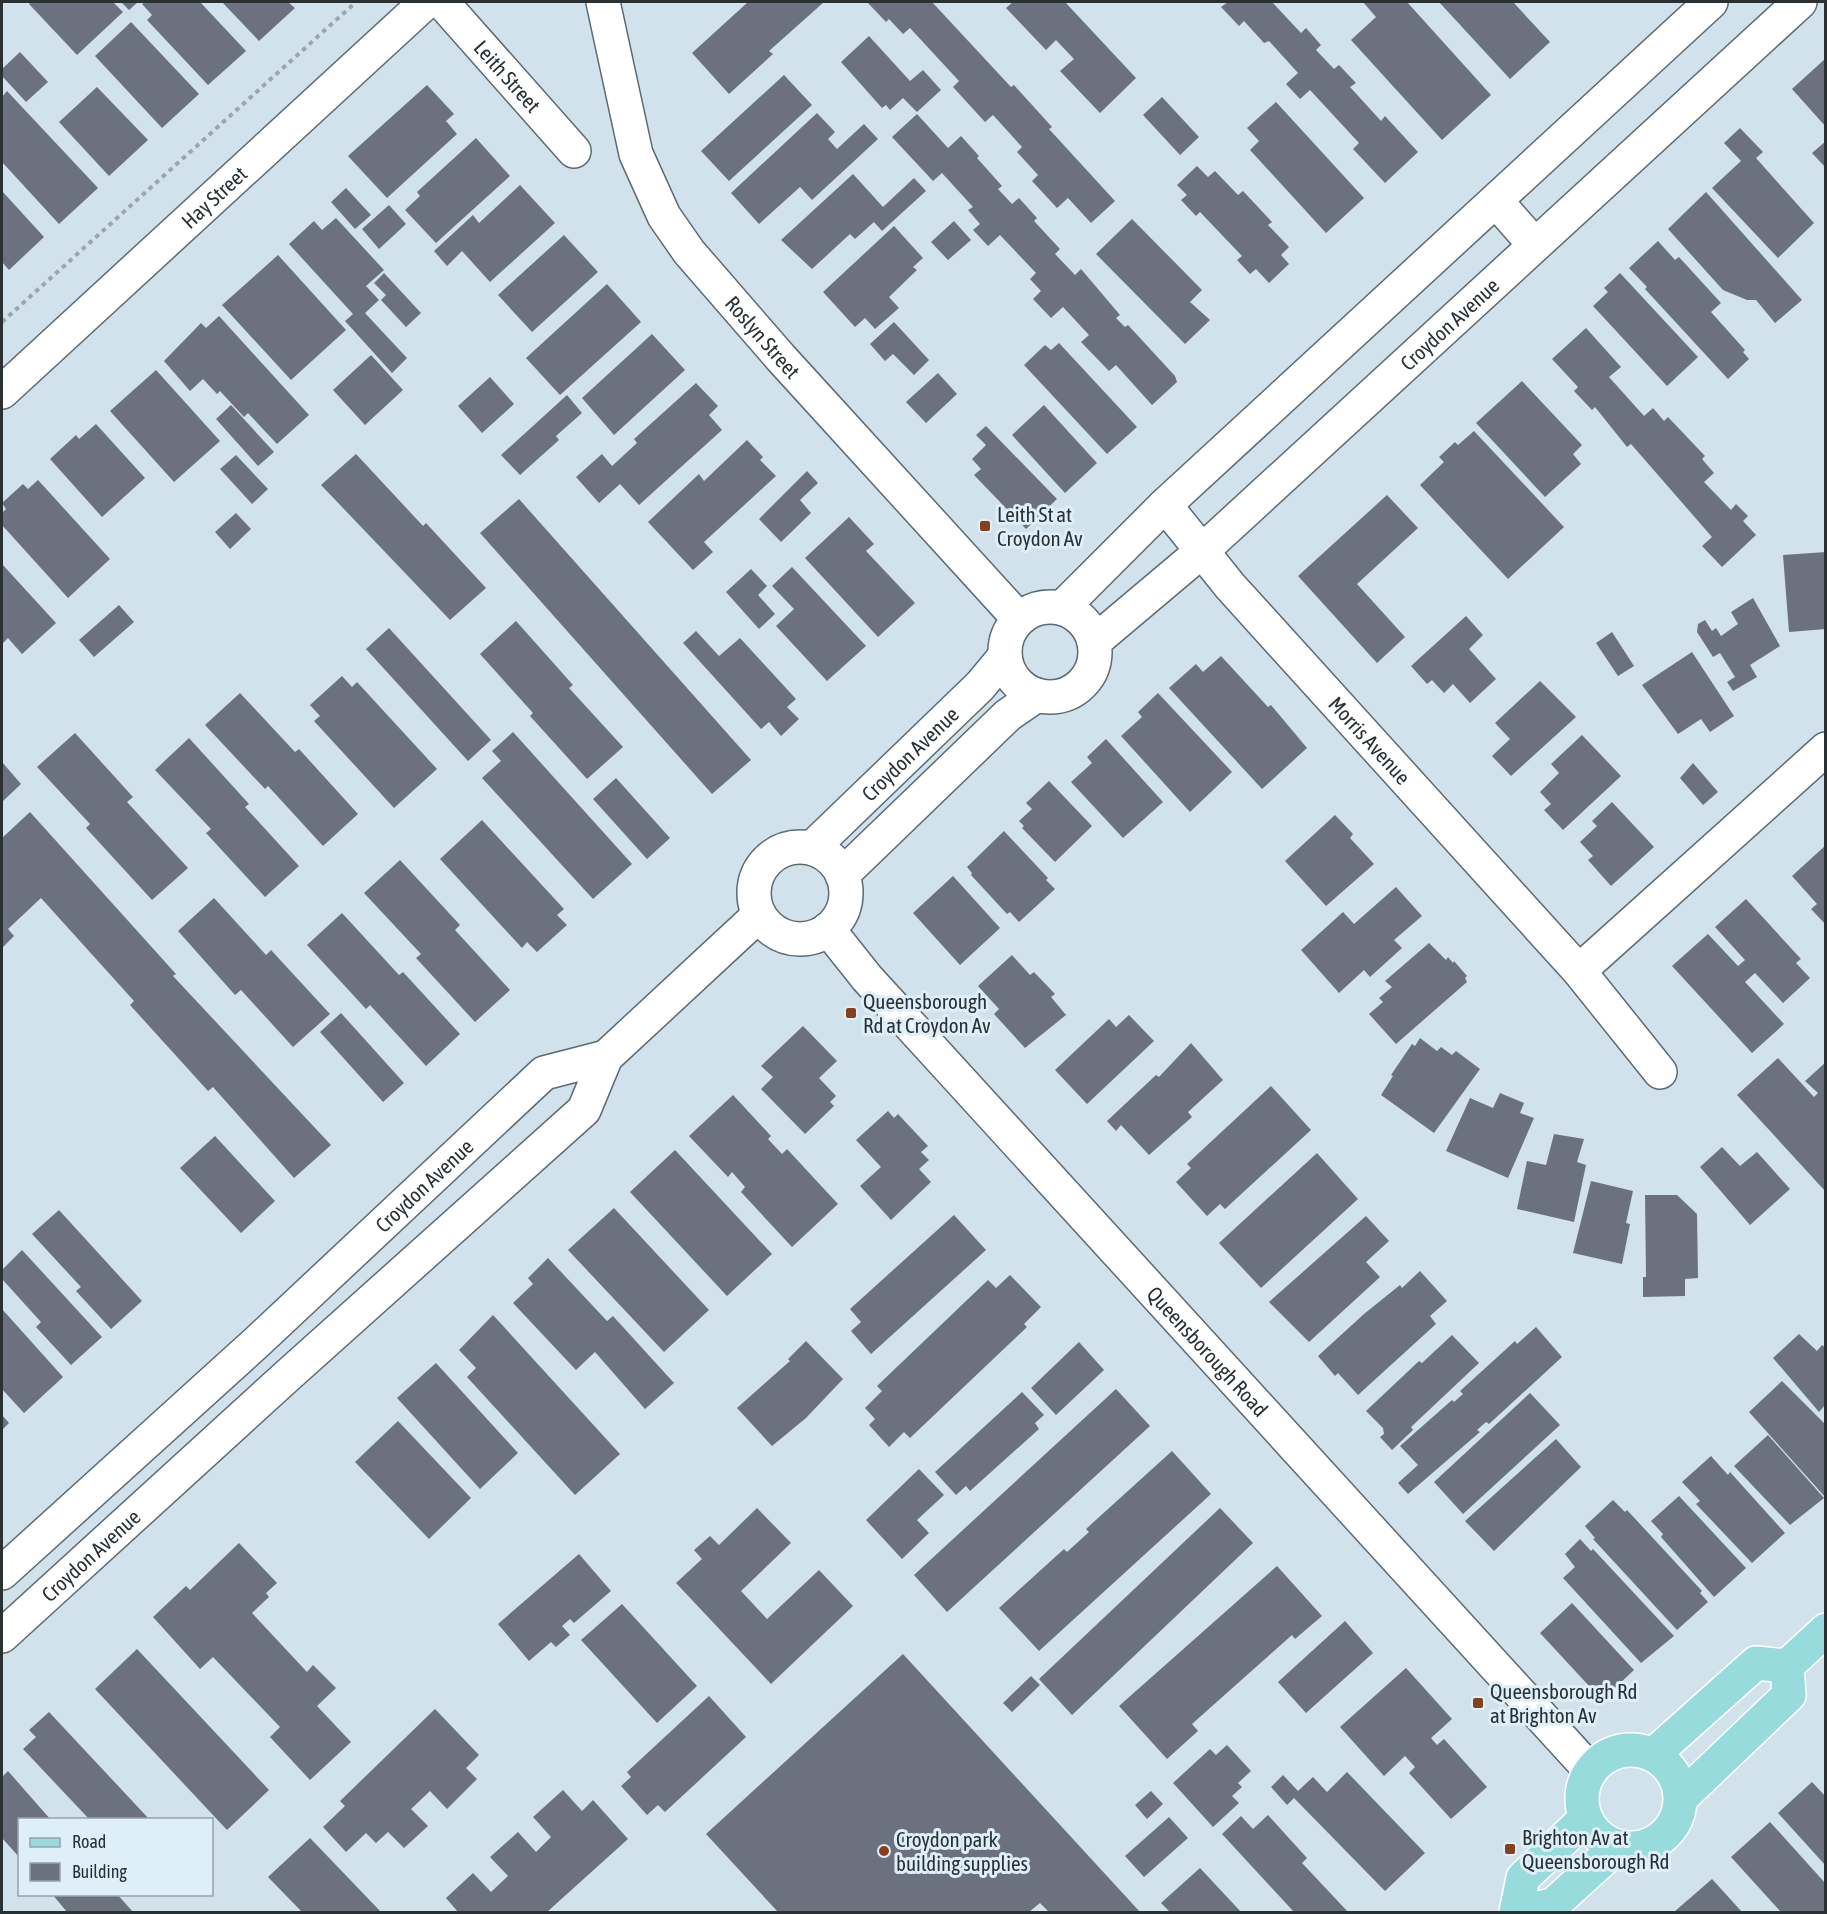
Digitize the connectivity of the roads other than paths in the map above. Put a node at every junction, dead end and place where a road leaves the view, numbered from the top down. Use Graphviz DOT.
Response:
graph roads {
  1 [pos="426,2"];
  2 [pos="442,2"];
  3 [pos="603,2"];
  4 [pos="1711,2"];
  5 [pos="1800,2"];
  6 [pos="574,151"];
  7 [pos="1496,201"];
  8 [pos="1533,243"];
  9 [pos="2,392"];
  10 [pos="1166,505"];
  11 [pos="1202,551"];
  12 [pos="1062,608"];
  13 [pos="1019,619"];
  14 [pos="1094,642"];
  15 [pos="1005,656"];
  16 [pos="1037,695"];
  17 [pos="1826,749"];
  18 [pos="812,848"];
  19 [pos="842,875"];
  20 [pos="759,915"];
  21 [pos="828,929"];
  22 [pos="1579,971"];
  23 [pos="606,1057"];
  24 [pos="1660,1072"];
  25 [pos="256,1342"];
  26 [pos="286,1377"];
  27 [pos="2,1573"];
  28 [pos="1826,1630"];
  29 [pos="2,1636"];
  30 [pos="1786,1666"];
  31 [pos="1653,1755"];
  32 [pos="1590,1770"];
  33 [pos="1680,1798"];
  34 [pos="1586,1818"];
  35 [pos="1618,1846"];
  36 [pos="1516,1912"];
  1 -- 9 [label="street, Hay Street"];
  2 -- 6 [label="street, Leith Street"];
  3 -- 13 [label="street, Roslyn Street"];
  4 -- 7 [label="street"];
  5 -- 8 [label="street, Croydon Avenue"];
  7 -- 8 [label="street"];
  7 -- 10 [label="street"];
  8 -- 11 [label="street, Croydon Avenue"];
  10 -- 11 [label="street, Morris Avenue"];
  10 -- 12 [label="street"];
  11 -- 14 [label="street, Croydon Avenue"];
  11 -- 22 [label="street, Morris Avenue"];
  12 -- 13 [label="street"];
  12 -- 14 [label="street"];
  13 -- 15 [label="street"];
  14 -- 16 [label="street"];
  15 -- 16 [label="street"];
  15 -- 18 [label="street, Croydon Avenue"];
  16 -- 19 [label="street, Croydon Avenue"];
  17 -- 22 [label="street"];
  18 -- 19 [label="street"];
  18 -- 20 [label="street"];
  19 -- 21 [label="street"];
  20 -- 21 [label="street"];
  20 -- 23 [label="street, Croydon Avenue"];
  21 -- 32 [label="street, Queensborough Road"];
  22 -- 24 [label="street, Morris Avenue"];
  23 -- 25 [label="street, Croydon Avenue"];
  23 -- 26 [label="street, Croydon Avenue"];
  25 -- 26 [label="street"];
  25 -- 27 [label="street, Croydon Avenue"];
  26 -- 29 [label="street, Croydon Avenue"];
  28 -- 30 [label="main road"];
  30 -- 31 [label="main road"];
  30 -- 33 [label="main road"];
  31 -- 32 [label="main road"];
  31 -- 33 [label="main road"];
  32 -- 34 [label="main road"];
  33 -- 35 [label="main road"];
  34 -- 35 [label="main road"];
  34 -- 36 [label="main road"];
  35 -- 36 [label="main road"];
}
